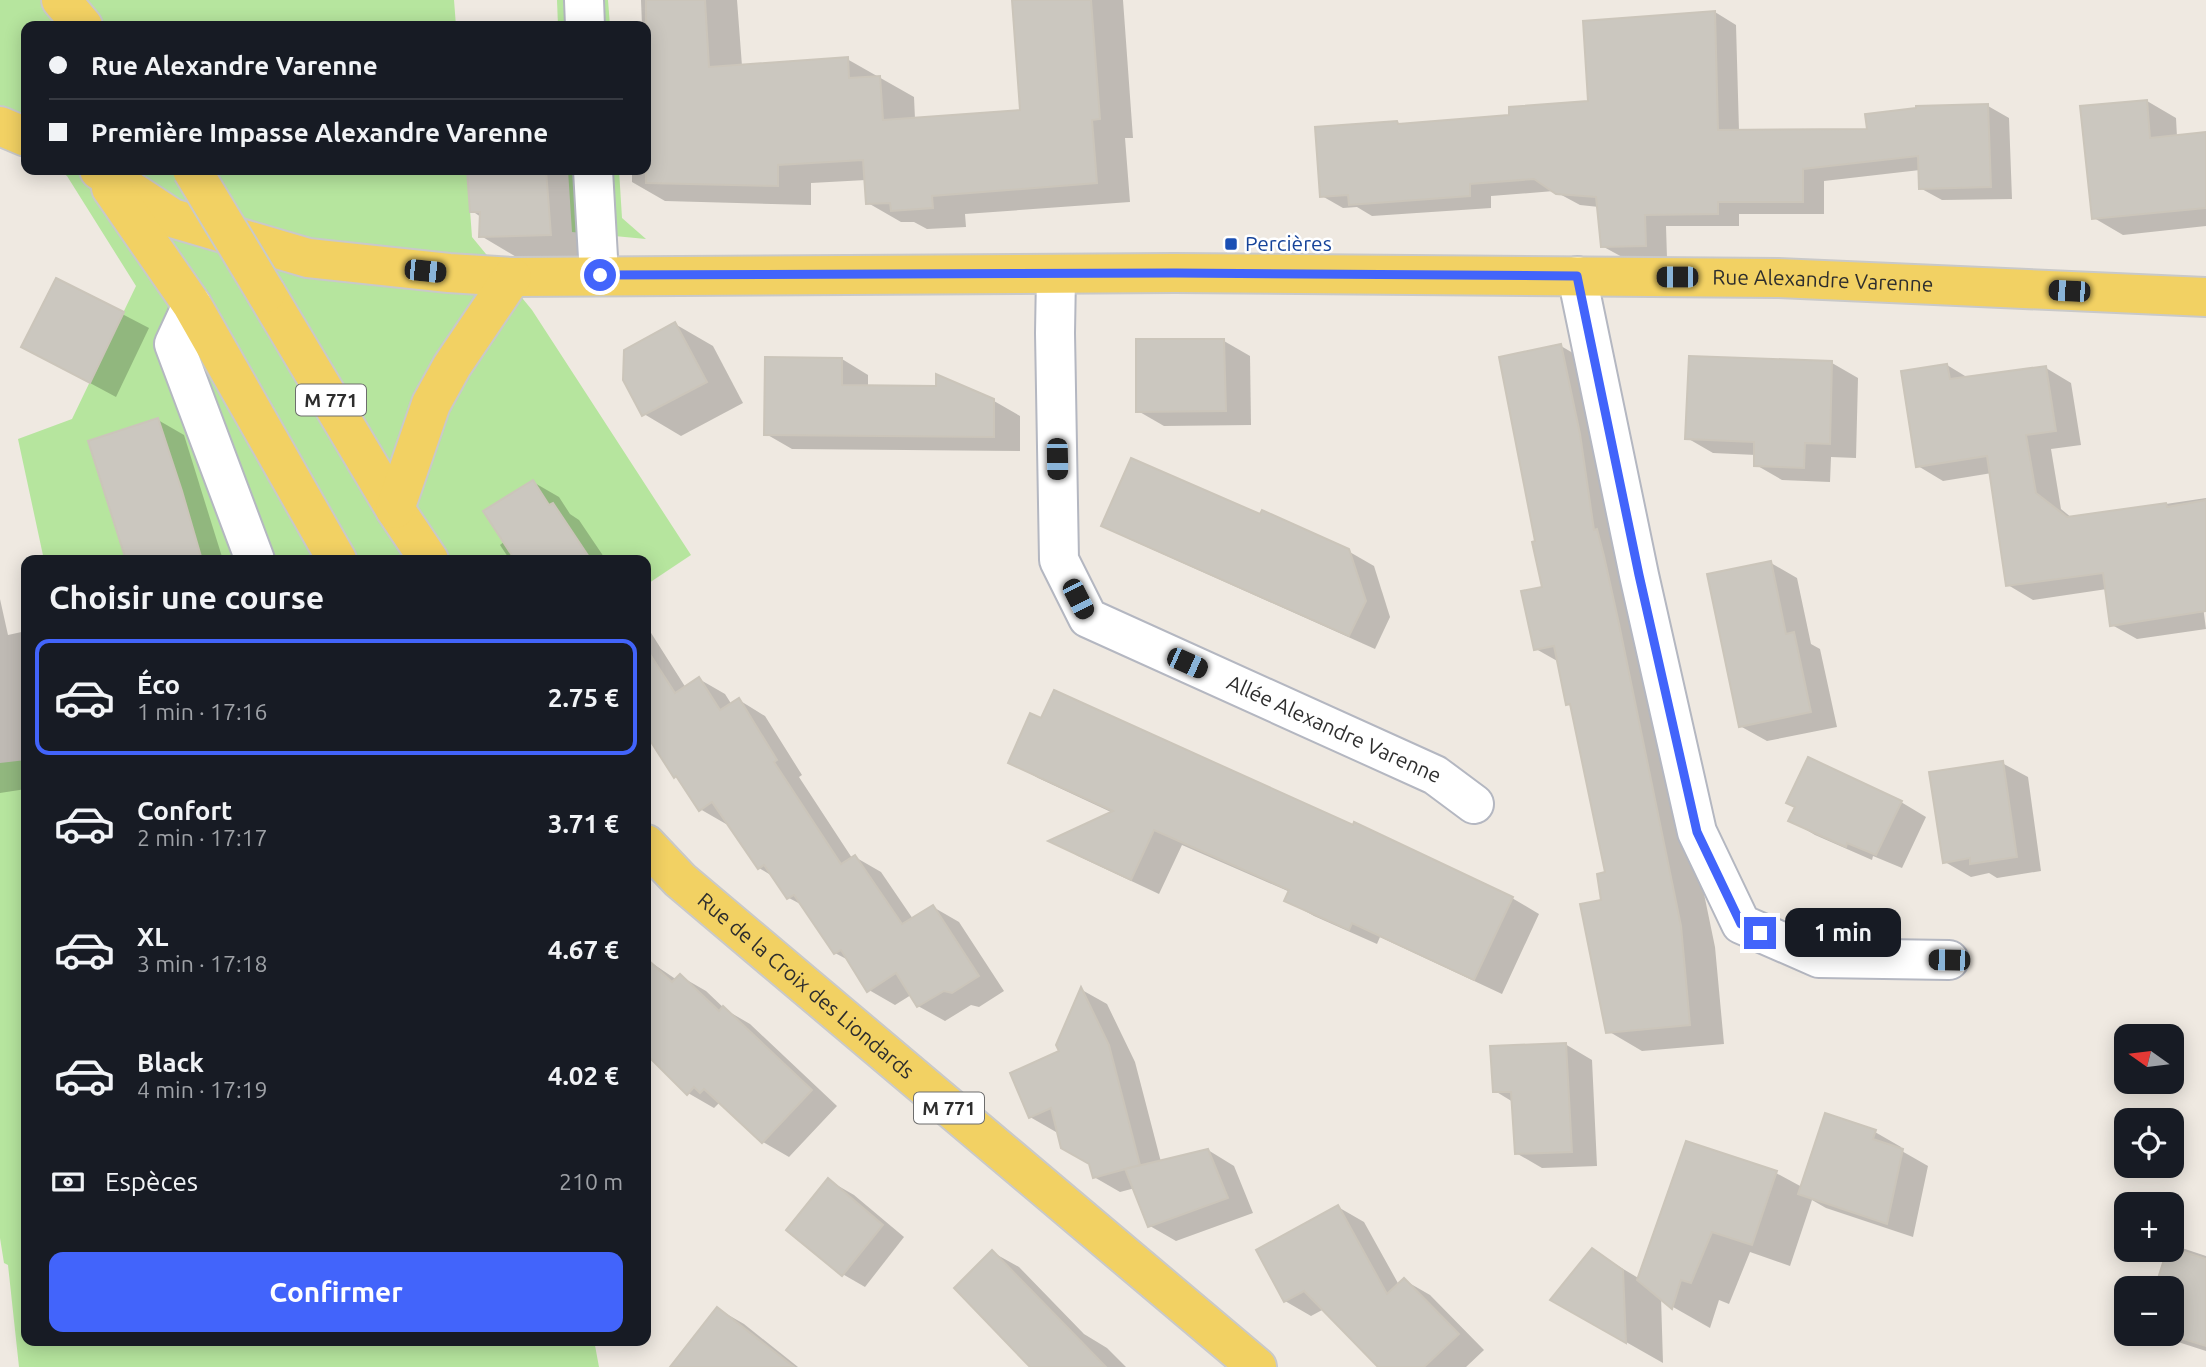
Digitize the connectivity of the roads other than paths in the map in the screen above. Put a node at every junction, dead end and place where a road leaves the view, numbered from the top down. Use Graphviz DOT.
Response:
graph roads {
  1 [pos="61,0"];
  2 [pos="584,0"];
  3 [pos="79,21"];
  4 [pos="585,21"];
  5 [pos="0,126"];
  6 [pos="21,135"];
  7 [pos="101,175"];
  8 [pos="106,175"];
  9 [pos="195,175"];
  10 [pos="593,175"];
  11 [pos="600,275"];
  12 [pos="1056,275"];
  13 [pos="1577,276"];
  14 [pos="512,277"];
  15 [pos="2206,297"];
  16 [pos="192,305"];
  17 [pos="396,509"];
  18 [pos="253,555"];
  19 [pos="334,555"];
  20 [pos="426,555"];
  21 [pos="1474,804"];
  22 [pos="651,849"];
  23 [pos="1949,960"];
  24 [pos="1257,1367"];
  1 -- 3 [label="main road"];
  2 -- 4 [label="street"];
  5 -- 6 [label="main road"];
  7 -- 16 [label="main road"];
  8 -- 14 [label="main road, Rue Alexandre Varenne"];
  9 -- 17 [label="main road, M 771, bridge"];
  10 -- 11 [label="street"];
  11 -- 12 [label="main road, Rue Alexandre Varenne"];
  11 -- 14 [label="main road, Rue Alexandre Varenne"];
  12 -- 13 [label="main road, Rue Alexandre Varenne"];
  12 -- 21 [label="street, Allée Alexandre Varenne"];
  13 -- 15 [label="main road, Rue Alexandre Varenne"];
  13 -- 23 [label="street"];
  14 -- 17 [label="main road"];
  16 -- 18 [label="street"];
  16 -- 19 [label="main road"];
  17 -- 20 [label="main road, M 771"];
  22 -- 24 [label="main road, Rue de la Croix des Liondards / M 771"];
}
